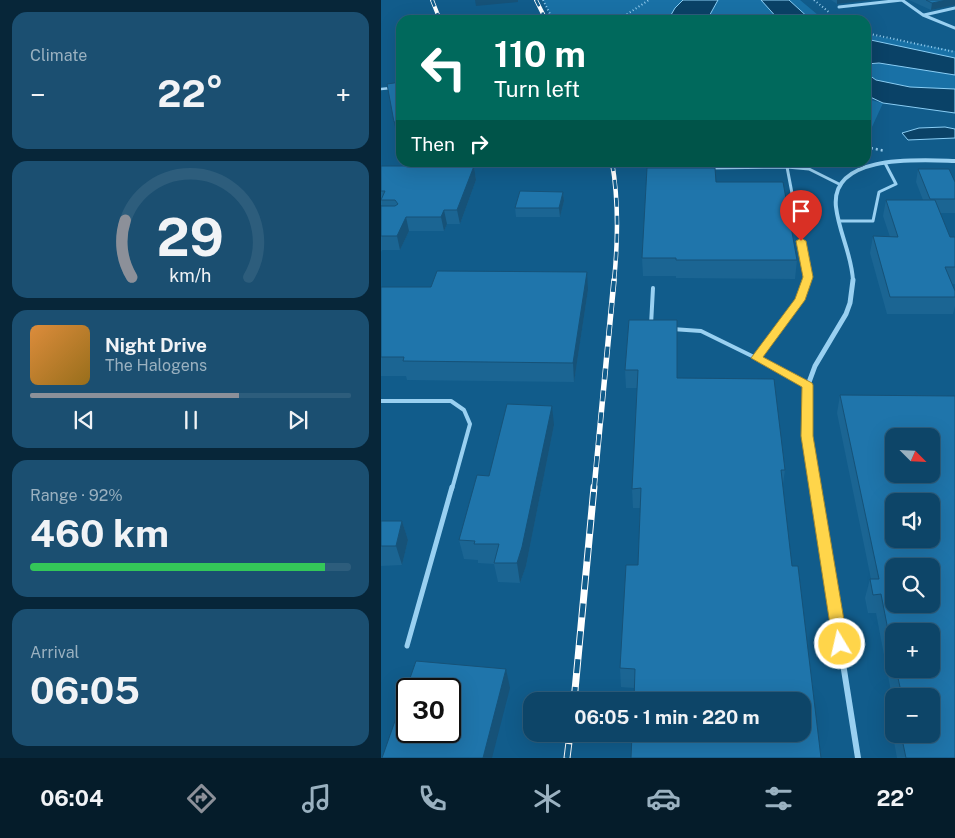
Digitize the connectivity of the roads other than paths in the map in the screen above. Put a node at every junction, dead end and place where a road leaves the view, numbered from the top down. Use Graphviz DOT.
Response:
graph roads {
  1 [pos="903,0"];
  2 [pos="912,0"];
  3 [pos="839,7"];
  4 [pos="955,8"];
  5 [pos="923,15"];
  6 [pos="955,28"];
  7 [pos="396,88"];
  8 [pos="381,89"];
  9 [pos="955,160"];
  10 [pos="885,163"];
  11 [pos="404,167"];
  12 [pos="787,167"];
  13 [pos="400,168"];
  14 [pos="701,168"];
  15 [pos="839,184"];
  16 [pos="840,221"];
  17 [pos="653,288"];
  18 [pos="659,328"];
  19 [pos="668,329"];
  20 [pos="756,358"];
  21 [pos="808,385"];
  22 [pos="381,401"];
  23 [pos="407,646"];
  24 [pos="858,758"];
  1 -- 2 [label="street"];
  1 -- 3 [label="street"];
  1 -- 5 [label="street"];
  4 -- 5 [label="street"];
  5 -- 6 [label="street"];
  7 -- 8 [label="lane"];
  9 -- 10 [label="street"];
  10 -- 15 [label="street"];
  10 -- 16 [label="lane"];
  11 -- 13 [label="lane"];
  12 -- 14 [label="lane"];
  12 -- 15 [label="lane"];
  12 -- 20 [label="lane"];
  15 -- 16 [label="street"];
  16 -- 21 [label="street"];
  17 -- 18 [label="lane"];
  19 -- 20 [label="lane"];
  20 -- 21 [label="lane"];
  21 -- 24 [label="street"];
  22 -- 23 [label="lane"];
}
